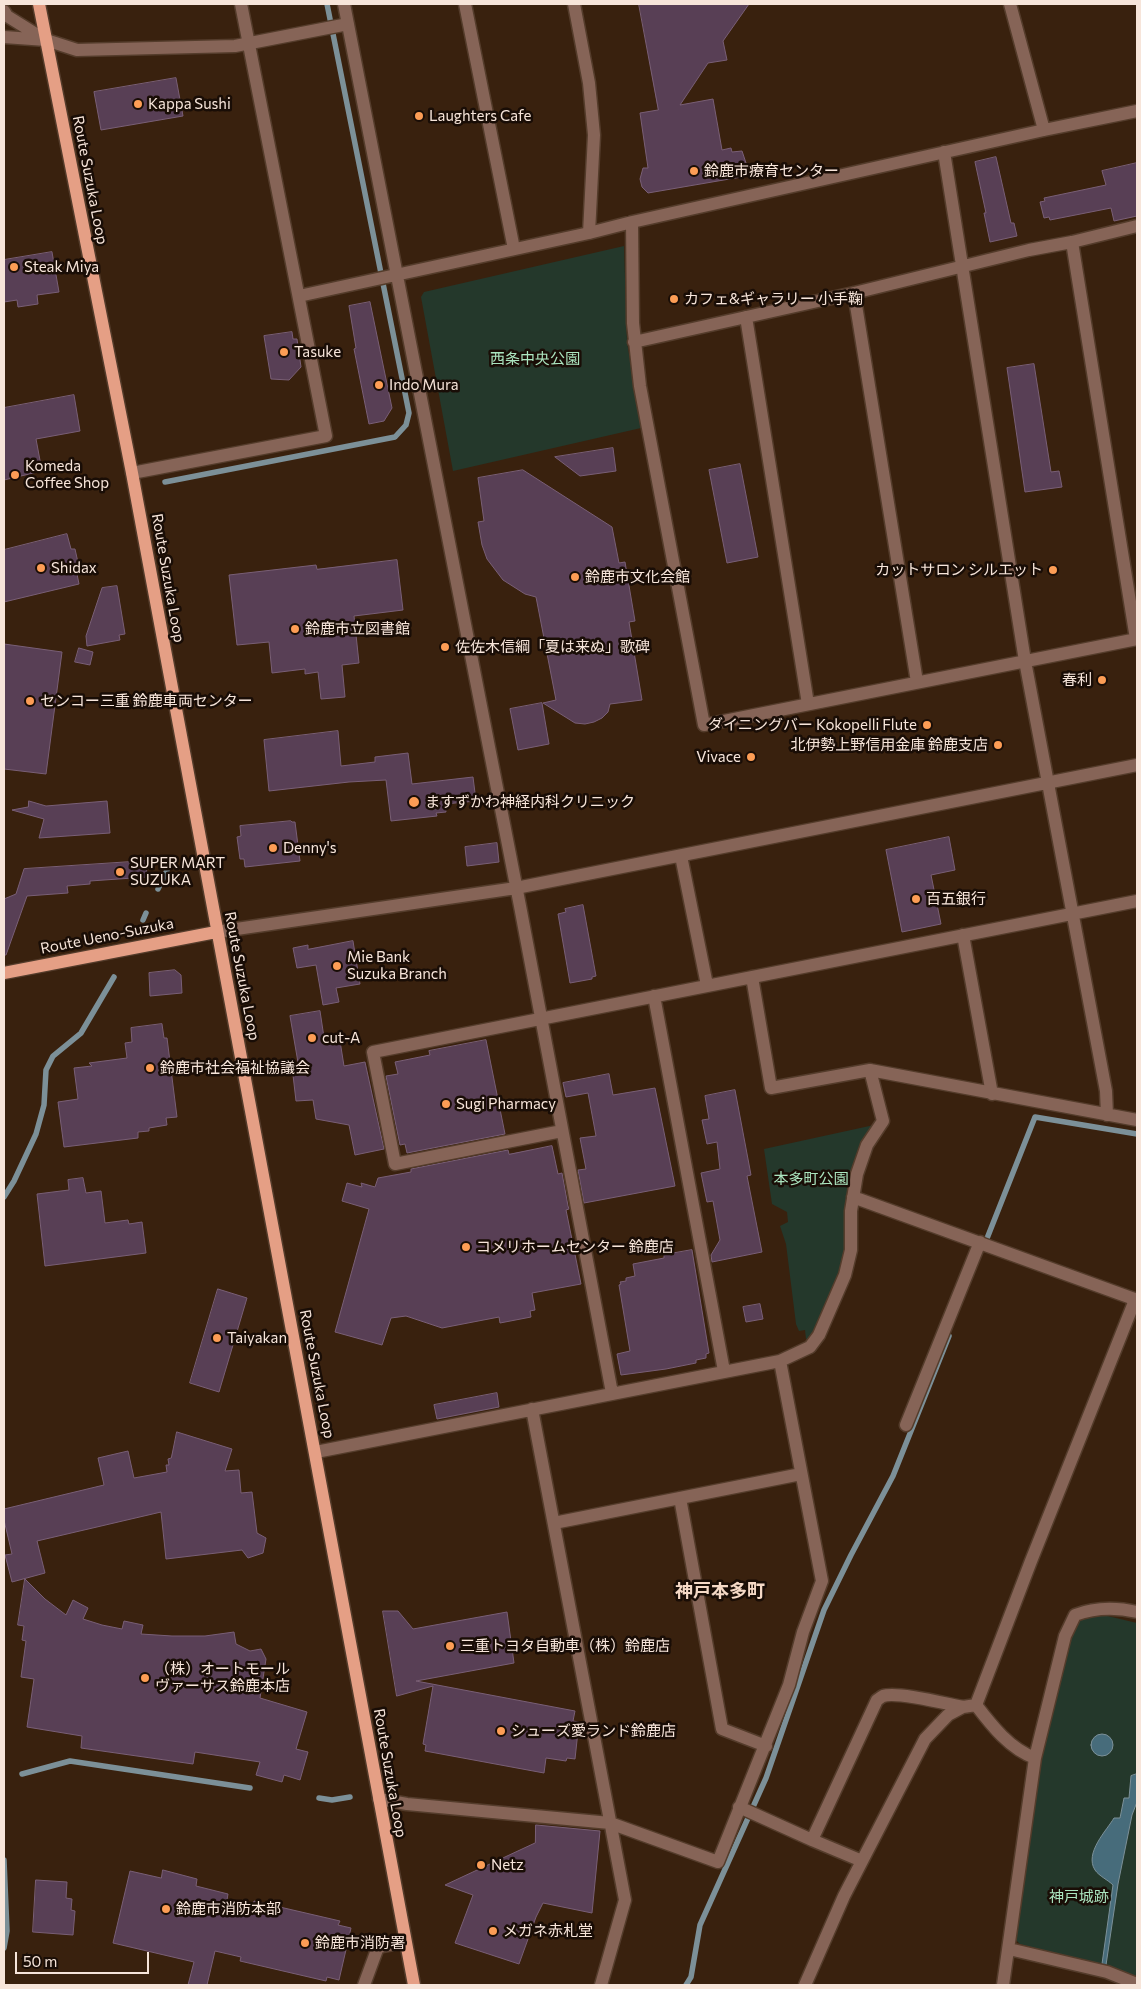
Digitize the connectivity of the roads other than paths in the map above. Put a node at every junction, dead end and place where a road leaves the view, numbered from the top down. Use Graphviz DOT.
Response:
graph roads {
  1 [pos="39,4"];
  2 [pos="241,4"];
  3 [pos="344,4"];
  4 [pos="465,4"];
  5 [pos="574,4"];
  6 [pos="1010,4"];
  7 [pos="4,11"];
  8 [pos="346,25"];
  9 [pos="4,37"];
  10 [pos="46,40"];
  11 [pos="249,44"];
  12 [pos="1137,111"];
  13 [pos="1044,130"];
  14 [pos="944,152"];
  15 [pos="632,222"];
  16 [pos="1137,226"];
  17 [pos="589,233"];
  18 [pos="1072,242"];
  19 [pos="514,249"];
  20 [pos="962,268"];
  21 [pos="396,275"];
  22 [pos="854,294"];
  23 [pos="299,296"];
  24 [pos="746,317"];
  25 [pos="634,342"];
  26 [pos="132,473"];
  27 [pos="1136,639"];
  28 [pos="1025,661"];
  29 [pos="917,682"];
  30 [pos="808,704"];
  31 [pos="1137,765"];
  32 [pos="1048,782"];
  33 [pos="681,856"];
  34 [pos="516,888"];
  35 [pos="1137,901"];
  36 [pos="1072,913"];
  37 [pos="216,932"];
  38 [pos="963,936"];
  39 [pos="4,973"];
  40 [pos="752,977"];
  41 [pos="707,985"];
  42 [pos="654,996"];
  43 [pos="542,1019"];
  44 [pos="870,1070"];
  45 [pos="992,1094"];
  46 [pos="1107,1115"];
  47 [pos="1137,1120"];
  48 [pos="562,1132"];
  49 [pos="853,1197"];
  50 [pos="985,1244"];
  51 [pos="1136,1300"];
  52 [pos="780,1361"];
  53 [pos="724,1371"];
  54 [pos="612,1393"];
  55 [pos="532,1409"];
  56 [pos="906,1425"];
  57 [pos="316,1452"];
  58 [pos="800,1474"];
  59 [pos="680,1498"];
  60 [pos="554,1523"];
  61 [pos="1137,1612"];
  62 [pos="976,1705"];
  63 [pos="963,1707"];
  64 [pos="766,1746"];
  65 [pos="1035,1758"];
  66 [pos="378,1799"];
  67 [pos="746,1811"];
  68 [pos="610,1823"];
  69 [pos="812,1840"];
  70 [pos="862,1861"];
  71 [pos="405,1942"];
  72 [pos="1009,1949"];
  73 [pos="1137,1984"];
  74 [pos="364,1985"];
  75 [pos="414,1985"];
  76 [pos="601,1985"];
  77 [pos="805,1985"];
  78 [pos="1003,1985"];
  1 -- 10 [label="main road, Route Suzuka Loop"];
  2 -- 11 [label="street"];
  3 -- 8 [label="street"];
  4 -- 19 [label="street"];
  5 -- 17 [label="street"];
  6 -- 13 [label="street"];
  7 -- 10 [label="street"];
  8 -- 11 [label="street"];
  8 -- 21 [label="street"];
  9 -- 10 [label="street"];
  10 -- 11 [label="street"];
  10 -- 26 [label="main road, Route Suzuka Loop"];
  11 -- 23 [label="street"];
  12 -- 13 [label="street"];
  13 -- 14 [label="street"];
  14 -- 15 [label="street"];
  14 -- 20 [label="street"];
  15 -- 17 [label="street"];
  15 -- 25 [label="street"];
  16 -- 18 [label="street"];
  17 -- 19 [label="street"];
  18 -- 20 [label="street"];
  18 -- 27 [label="street"];
  19 -- 21 [label="street"];
  20 -- 22 [label="street"];
  20 -- 28 [label="street"];
  21 -- 23 [label="street"];
  21 -- 34 [label="street"];
  22 -- 24 [label="street"];
  22 -- 29 [label="street"];
  23 -- 26 [label="street"];
  24 -- 25 [label="street"];
  24 -- 30 [label="street"];
  25 -- 30 [label="street"];
  26 -- 37 [label="main road, Route Suzuka Loop"];
  27 -- 28 [label="street"];
  28 -- 29 [label="street"];
  28 -- 32 [label="street"];
  29 -- 30 [label="street"];
  31 -- 32 [label="street"];
  32 -- 33 [label="street"];
  32 -- 36 [label="street"];
  33 -- 34 [label="street"];
  33 -- 41 [label="street"];
  34 -- 37 [label="street"];
  34 -- 43 [label="street"];
  35 -- 36 [label="street"];
  36 -- 38 [label="street"];
  36 -- 46 [label="street"];
  37 -- 39 [label="main road, Route Ueno-Suzuka"];
  37 -- 57 [label="main road, Route Suzuka Loop"];
  38 -- 40 [label="street"];
  38 -- 45 [label="street"];
  40 -- 41 [label="street"];
  40 -- 44 [label="street"];
  41 -- 42 [label="street"];
  42 -- 43 [label="street"];
  42 -- 53 [label="street"];
  43 -- 48 [label="street"];
  43 -- 48 [label="street"];
  44 -- 45 [label="street"];
  44 -- 49 [label="street"];
  45 -- 46 [label="street"];
  46 -- 47 [label="street"];
  48 -- 54 [label="street"];
  49 -- 50 [label="street"];
  49 -- 52 [label="street"];
  50 -- 51 [label="street"];
  50 -- 56 [label="street"];
  51 -- 62 [label="street"];
  52 -- 53 [label="street"];
  52 -- 58 [label="street"];
  53 -- 54 [label="street"];
  54 -- 55 [label="street"];
  55 -- 57 [label="street"];
  55 -- 60 [label="street"];
  57 -- 66 [label="main road, Route Suzuka Loop"];
  58 -- 59 [label="street"];
  58 -- 64 [label="street"];
  59 -- 60 [label="street"];
  59 -- 64 [label="street"];
  60 -- 68 [label="street"];
  61 -- 65 [label="street"];
  62 -- 63 [label="street"];
  62 -- 65 [label="street"];
  63 -- 69 [label="street"];
  63 -- 70 [label="street"];
  64 -- 67 [label="street"];
  65 -- 72 [label="street"];
  66 -- 68 [label="street"];
  66 -- 71 [label="main road, Route Suzuka Loop"];
  67 -- 68 [label="street"];
  67 -- 69 [label="street"];
  68 -- 76 [label="street"];
  69 -- 70 [label="street"];
  70 -- 77 [label="street"];
  71 -- 74 [label="street"];
  71 -- 75 [label="main road, Route Suzuka Loop"];
  72 -- 73 [label="street"];
  72 -- 78 [label="street"];
}
